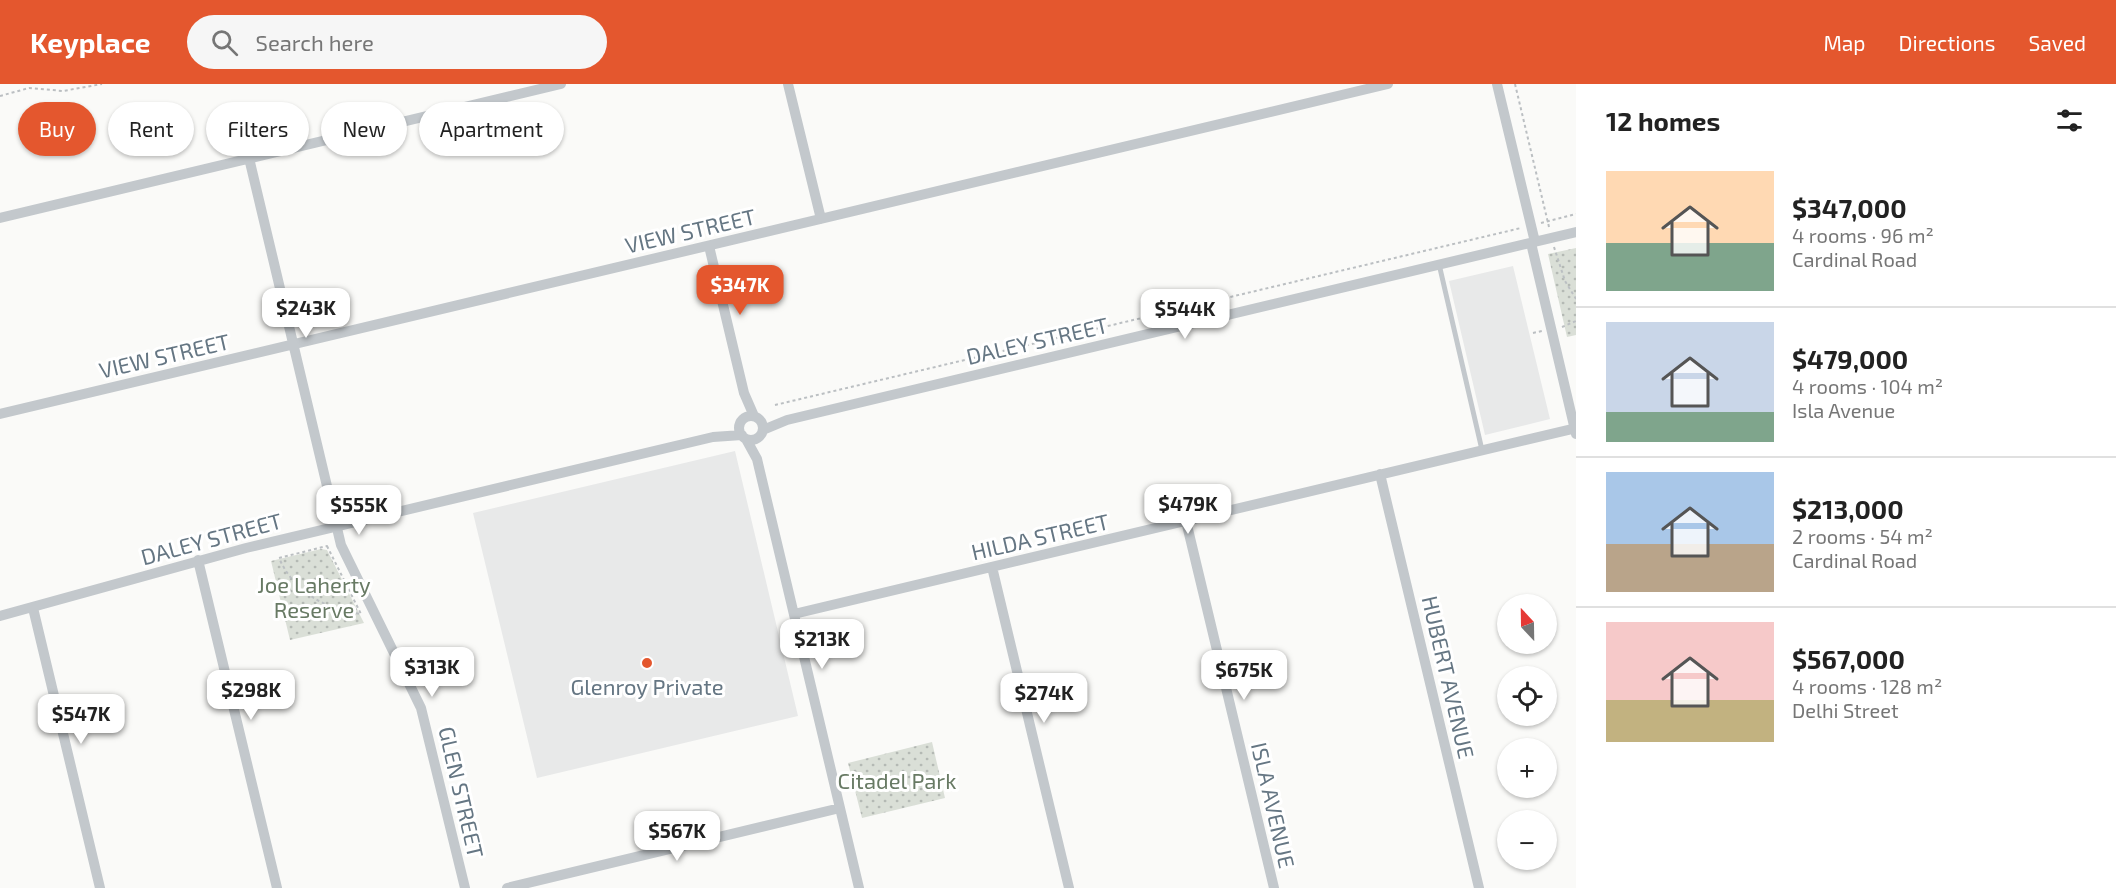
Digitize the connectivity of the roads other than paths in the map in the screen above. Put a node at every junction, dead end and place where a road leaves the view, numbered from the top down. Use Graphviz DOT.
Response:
graph roads {
  1 [pos="561,84"];
  2 [pos="788,84"];
  3 [pos="1388,84"];
  4 [pos="1497,84"];
  5 [pos="249,158"];
  6 [pos="0,218"];
  7 [pos="820,219"];
  8 [pos="1576,232"];
  9 [pos="1533,242"];
  10 [pos="709,246"];
  11 [pos="1439,264"];
  12 [pos="293,345"];
  13 [pos="0,414"];
  14 [pos="751,428"];
  15 [pos="1576,430"];
  16 [pos="1482,450"];
  17 [pos="1380,474"];
  18 [pos="1186,521"];
  19 [pos="336,527"];
  20 [pos="198,560"];
  21 [pos="993,567"];
  22 [pos="33,608"];
  23 [pos="794,614"];
  24 [pos="0,616"];
  25 [pos="840,808"];
  26 [pos="100,888"];
  27 [pos="277,888"];
  28 [pos="465,888"];
  29 [pos="507,888"];
  30 [pos="859,888"];
  31 [pos="1069,888"];
  32 [pos="1274,888"];
  33 [pos="1479,888"];
  1 -- 5 [label="street"];
  2 -- 7 [label="street"];
  3 -- 7 [label="street, VIEW STREET"];
  4 -- 9 [label="street"];
  5 -- 6 [label="street"];
  5 -- 12 [label="street, GLEN STREET"];
  7 -- 10 [label="street, VIEW STREET"];
  8 -- 9 [label="street, DALEY STREET"];
  9 -- 11 [label="street, DALEY STREET"];
  9 -- 15 [label="street"];
  10 -- 12 [label="street, VIEW STREET"];
  10 -- 14 [label="street"];
  11 -- 14 [label="street, DALEY STREET"];
  11 -- 16 [label="lane"];
  12 -- 13 [label="street, VIEW STREET"];
  12 -- 19 [label="street, GLEN STREET"];
  14 -- 19 [label="street, DALEY STREET"];
  14 -- 23 [label="street"];
  15 -- 16 [label="street, HILDA STREET"];
  16 -- 17 [label="street, HILDA STREET"];
  17 -- 18 [label="street, HILDA STREET"];
  17 -- 33 [label="street, HUBERT AVENUE"];
  18 -- 21 [label="street, HILDA STREET"];
  18 -- 32 [label="street, ISLA AVENUE"];
  19 -- 20 [label="street, DALEY STREET"];
  19 -- 28 [label="street, GLEN STREET"];
  20 -- 22 [label="street, DALEY STREET"];
  20 -- 27 [label="street"];
  21 -- 23 [label="street, HILDA STREET"];
  21 -- 31 [label="street"];
  22 -- 24 [label="street, DALEY STREET"];
  22 -- 26 [label="street"];
  23 -- 25 [label="street"];
  25 -- 29 [label="street"];
  25 -- 30 [label="street"];
}
